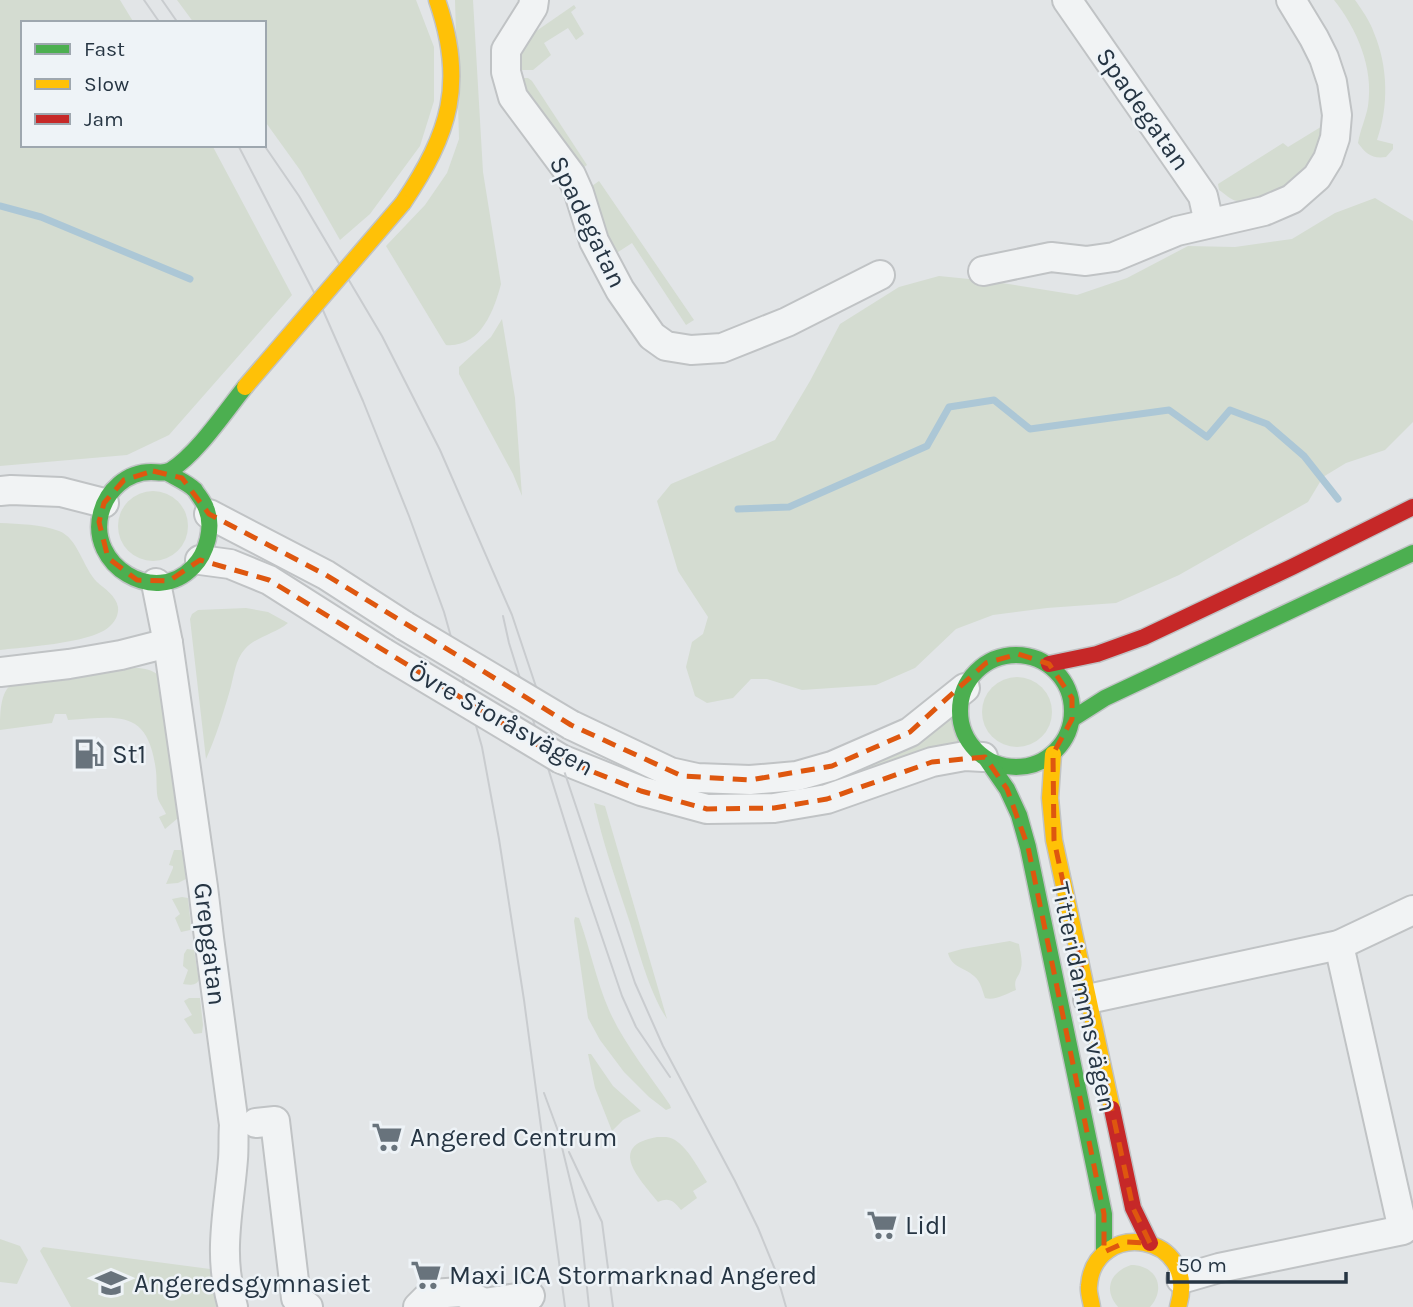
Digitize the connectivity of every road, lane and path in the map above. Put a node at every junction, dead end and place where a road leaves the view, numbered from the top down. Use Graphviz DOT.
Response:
graph roads {
  1 [pos="437,0"];
  2 [pos="534,0"];
  3 [pos="1067,0"];
  4 [pos="1291,0"];
  5 [pos="1209,223"];
  6 [pos="983,271"];
  7 [pos="880,275"];
  8 [pos="168,473"];
  9 [pos="0,491"];
  10 [pos="104,503"];
  11 [pos="1413,507"];
  12 [pos="209,514"];
  13 [pos="1413,553"];
  14 [pos="200,560"];
  15 [pos="156,583"];
  16 [pos="168,643"];
  17 [pos="1049,664"];
  18 [pos="0,672"];
  19 [pos="965,688"];
  20 [pos="1072,719"];
  21 [pos="1053,754"];
  22 [pos="985,758"];
  23 [pos="662,783"];
  24 [pos="1412,912"];
  25 [pos="1339,945"];
  26 [pos="1088,999"];
  27 [pos="256,1124"];
  28 [pos="1150,1243"];
  29 [pos="1104,1252"];
  30 [pos="1181,1279"];
  31 [pos="530,1296"];
  32 [pos="1083,1306"];
  33 [pos="233,1307"];
  34 [pos="308,1307"];
  35 [pos="418,1307"];
  36 [pos="1178,1307"];
  1 -- 8 [label="street, bridge"];
  2 -- 7 [label="street, Spadegatan"];
  3 -- 5 [label="street, Spadegatan"];
  4 -- 5 [label="street"];
  5 -- 6 [label="street"];
  8 -- 10 [label="street"];
  8 -- 12 [label="street"];
  9 -- 10 [label="street"];
  10 -- 15 [label="street"];
  11 -- 17 [label="street"];
  12 -- 14 [label="street"];
  12 -- 23 [label="street, Övre Storåsvägen, bridge"];
  13 -- 20 [label="street"];
  14 -- 15 [label="street"];
  14 -- 23 [label="street, Övre Storåsvägen, bridge"];
  15 -- 16 [label="street, Grepgatan"];
  16 -- 18 [label="street"];
  16 -- 33 [label="street, Grepgatan"];
  17 -- 19 [label="street"];
  17 -- 20 [label="street"];
  19 -- 22 [label="street"];
  19 -- 23 [label="street, Övre Storåsvägen"];
  20 -- 21 [label="street"];
  21 -- 22 [label="street"];
  21 -- 26 [label="street, Titteridammsvägen"];
  22 -- 23 [label="street, Övre Storåsvägen"];
  22 -- 29 [label="street, Titteridammsvägen"];
  24 -- 25 [label="street"];
  25 -- 26 [label="street"];
  25 -- 30 [label="street"];
  26 -- 28 [label="street, Titteridammsvägen"];
  27 -- 34 [label="street"];
  28 -- 29 [label="street"];
  28 -- 30 [label="street"];
  29 -- 32 [label="street"];
  30 -- 36 [label="street"];
  31 -- 35 [label="street"];
}
